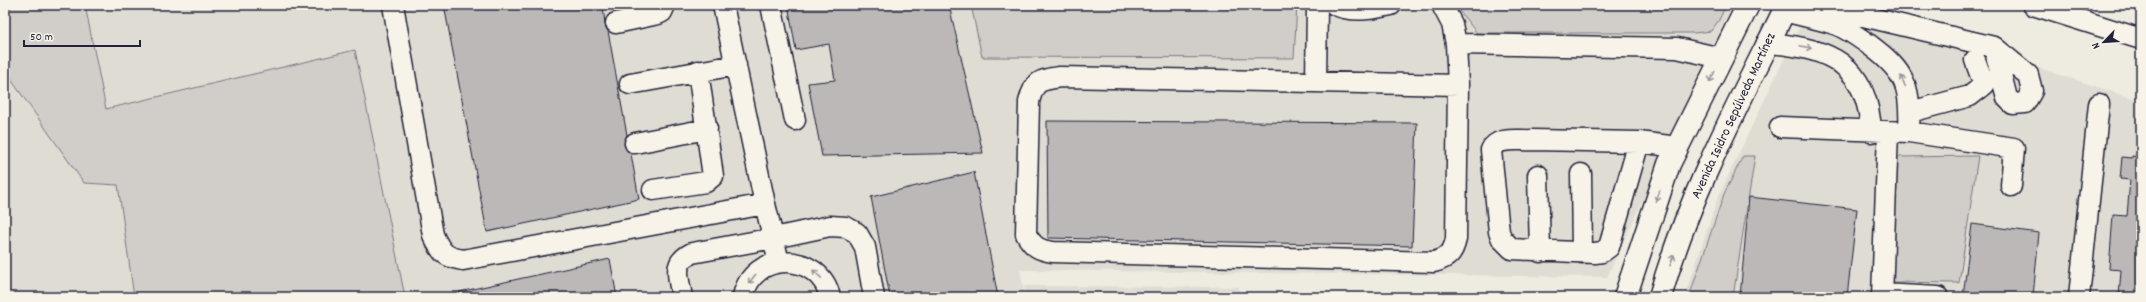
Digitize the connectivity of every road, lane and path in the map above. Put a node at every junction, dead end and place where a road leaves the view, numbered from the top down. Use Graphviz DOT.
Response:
graph roads {
  1 [pos="393,5"];
  2 [pos="665,5"];
  3 [pos="723,5"];
  4 [pos="771,5"];
  5 [pos="1317,5"];
  6 [pos="1335,5"];
  7 [pos="1392,5"];
  8 [pos="1442,5"];
  9 [pos="1748,5"];
  10 [pos="1822,5"];
  11 [pos="2033,5"];
  12 [pos="1785,8"];
  13 [pos="616,23"];
  14 [pos="2141,39"];
  15 [pos="1456,44"];
  16 [pos="1767,44"];
  17 [pos="1994,47"];
  18 [pos="1721,58"];
  19 [pos="1974,60"];
  20 [pos="736,65"];
  21 [pos="698,71"];
  22 [pos="1316,82"];
  23 [pos="630,84"];
  24 [pos="1458,85"];
  25 [pos="2099,104"];
  26 [pos="1910,112"];
  27 [pos="795,120"];
  28 [pos="1780,127"];
  29 [pos="707,129"];
  30 [pos="1879,132"];
  31 [pos="1909,132"];
  32 [pos="1639,142"];
  33 [pos="635,143"];
  34 [pos="1677,147"];
  35 [pos="1581,174"];
  36 [pos="1538,175"];
  37 [pos="2011,186"];
  38 [pos="652,190"];
  39 [pos="765,204"];
  40 [pos="774,238"];
  41 [pos="1540,252"];
  42 [pos="1582,253"];
  43 [pos="779,262"];
  44 [pos="1882,295"];
  45 [pos="682,297"];
  46 [pos="744,297"];
  47 [pos="830,297"];
  48 [pos="874,297"];
  49 [pos="1625,297"];
  50 [pos="1660,297"];
  51 [pos="1938,297"];
  52 [pos="2079,297"];
  1 -- 39 [label="street"];
  2 -- 13 [label="street"];
  3 -- 20 [label="street"];
  4 -- 27 [label="street"];
  5 -- 22 [label="street"];
  6 -- 7 [label="street"];
  8 -- 15 [label="street"];
  9 -- 18 [label="main road"];
  10 -- 17 [label="street"];
  11 -- 14 [label="street"];
  12 -- 16 [label="main road, Avenida Isidro Sepúlveda Martínez"];
  26 -- 12 [label="street, one-way"];
  15 -- 18 [label="street"];
  15 -- 24 [label="street"];
  16 -- 30 [label="street, one-way"];
  50 -- 16 [label="main road, Avenida Isidro Sepúlveda Martínez, one-way"];
  18 -- 34 [label="main road, one-way"];
  19 -- 26 [label="street"];
  20 -- 21 [label="street"];
  20 -- 39 [label="street"];
  21 -- 23 [label="street"];
  21 -- 29 [label="street"];
  22 -- 24 [label="street"];
  22 -- 24 [label="street"];
  25 -- 52 [label="street"];
  26 -- 31 [label="street"];
  28 -- 30 [label="street"];
  29 -- 33 [label="street"];
  29 -- 38 [label="street"];
  30 -- 31 [label="street"];
  30 -- 44 [label="street"];
  31 -- 37 [label="street"];
  32 -- 34 [label="street"];
  32 -- 41 [label="street"];
  32 -- 42 [label="street"];
  34 -- 49 [label="main road, one-way"];
  35 -- 42 [label="street"];
  36 -- 41 [label="street"];
  39 -- 40 [label="street"];
  40 -- 43 [label="street"];
  40 -- 45 [label="street"];
  40 -- 48 [label="street"];
  41 -- 42 [label="street"];
  43 -- 46 [label="street, one-way"];
  47 -- 43 [label="street, one-way"];
  44 -- 51 [label="street"];
}
